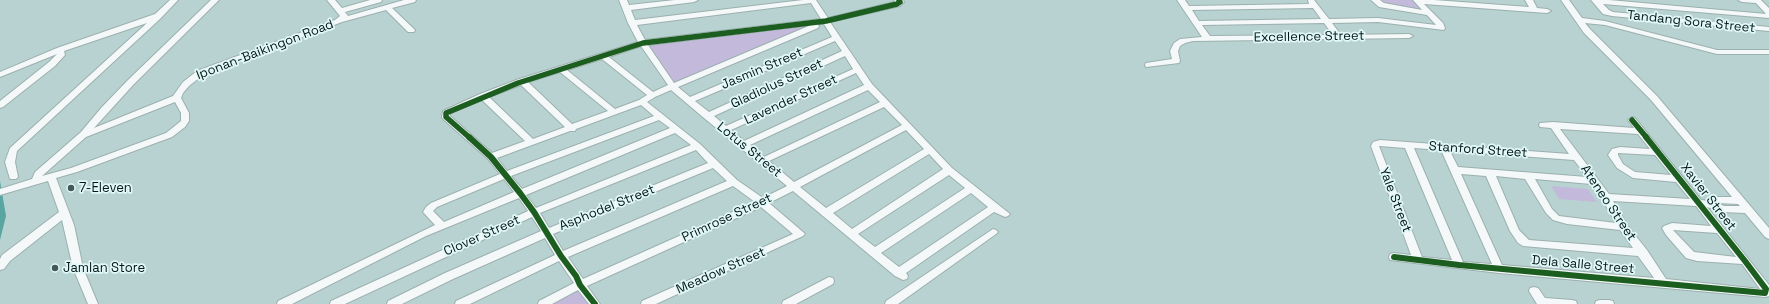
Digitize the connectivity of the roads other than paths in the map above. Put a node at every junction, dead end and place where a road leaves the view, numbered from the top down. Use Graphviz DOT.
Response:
graph roads {
  1 [pos="174,0"];
  2 [pos="215,0"];
  3 [pos="331,0"];
  4 [pos="378,0"];
  5 [pos="412,0"];
  6 [pos="694,0"];
  7 [pos="899,0"];
  8 [pos="1181,0"];
  9 [pos="1510,0"];
  10 [pos="1529,0"];
  11 [pos="1565,0"];
  12 [pos="1595,0"];
  13 [pos="1742,0"];
  14 [pos="813,1"];
  15 [pos="1417,1"];
  16 [pos="1436,1"];
  17 [pos="1758,1"];
  18 [pos="1377,2"];
  19 [pos="1456,2"];
  20 [pos="1312,3"];
  21 [pos="1475,3"];
  22 [pos="1494,3"];
  23 [pos="624,4"];
  24 [pos="387,7"];
  25 [pos="1187,8"];
  26 [pos="1514,8"];
  27 [pos="1534,9"];
  28 [pos="1547,11"];
  29 [pos="1769,12"];
  30 [pos="1428,13"];
  31 [pos="341,15"];
  32 [pos="158,16"];
  33 [pos="1769,16"];
  34 [pos="1578,20"];
  35 [pos="826,21"];
  36 [pos="1326,21"];
  37 [pos="632,23"];
  38 [pos="1196,23"];
  39 [pos="1769,29"];
  40 [pos="411,30"];
  41 [pos="1409,36"];
  42 [pos="1339,37"];
  43 [pos="836,38"];
  44 [pos="1208,39"];
  45 [pos="643,43"];
  46 [pos="60,50"];
  47 [pos="846,52"];
  48 [pos="1769,52"];
  49 [pos="603,56"];
  50 [pos="1149,65"];
  51 [pos="562,69"];
  52 [pos="857,70"];
  53 [pos="0,75"];
  54 [pos="522,81"];
  55 [pos="673,86"];
  56 [pos="869,86"];
  57 [pos="652,95"];
  58 [pos="483,96"];
  59 [pos="178,98"];
  60 [pos="689,100"];
  61 [pos="642,102"];
  62 [pos="885,103"];
  63 [pos="0,105"];
  64 [pos="614,112"];
  65 [pos="707,116"];
  66 [pos="658,117"];
  67 [pos="1632,120"];
  68 [pos="907,126"];
  69 [pos="572,129"];
  70 [pos="676,129"];
  71 [pos="725,130"];
  72 [pos="1641,131"];
  73 [pos="84,134"];
  74 [pos="532,143"];
  75 [pos="1380,143"];
  76 [pos="743,145"];
  77 [pos="1408,145"];
  78 [pos="698,146"];
  79 [pos="1444,147"];
  80 [pos="930,149"];
  81 [pos="1658,152"];
  82 [pos="491,157"];
  83 [pos="1576,157"];
  84 [pos="764,160"];
  85 [pos="714,164"];
  86 [pos="949,170"];
  87 [pos="1454,170"];
  88 [pos="1490,174"];
  89 [pos="505,175"];
  90 [pos="1528,176"];
  91 [pos="13,177"];
  92 [pos="51,178"];
  93 [pos="1680,178"];
  94 [pos="1594,181"];
  95 [pos="36,182"];
  96 [pos="734,182"];
  97 [pos="793,186"];
  98 [pos="970,188"];
  99 [pos="0,192"];
  100 [pos="520,193"];
  101 [pos="1606,197"];
  102 [pos="1740,201"];
  103 [pos="762,203"];
  104 [pos="1700,203"];
  105 [pos="1710,204"];
  106 [pos="994,207"];
  107 [pos="1748,210"];
  108 [pos="534,212"];
  109 [pos="827,212"];
  110 [pos="64,213"];
  111 [pos="1005,214"];
  112 [pos="442,226"];
  113 [pos="1623,227"];
  114 [pos="1719,230"];
  115 [pos="993,232"];
  116 [pos="546,233"];
  117 [pos="851,234"];
  118 [pos="1769,235"];
  119 [pos="875,252"];
  120 [pos="1643,253"];
  121 [pos="561,256"];
  122 [pos="1394,257"];
  123 [pos="1418,260"];
  124 [pos="1745,261"];
  125 [pos="1459,265"];
  126 [pos="0,266"];
  127 [pos="1499,269"];
  128 [pos="829,281"];
  129 [pos="1663,282"];
  130 [pos="580,285"];
  131 [pos="1766,289"];
  132 [pos="1534,291"];
  133 [pos="1542,303"];
  134 [pos="93,304"];
  135 [pos="282,304"];
  136 [pos="335,304"];
  137 [pos="392,304"];
  138 [pos="460,304"];
  139 [pos="543,304"];
  140 [pos="595,304"];
  141 [pos="646,304"];
  142 [pos="787,304"];
  143 [pos="890,304"];
  144 [pos="1572,304"];
  145 [pos="1600,304"];
  146 [pos="1609,304"];
  1 -- 32 [label="street"];
  2 -- 73 [label="street"];
  3 -- 31 [label="street, Iponan-Baikingon Road"];
  4 -- 31 [label="street"];
  5 -- 24 [label="street"];
  6 -- 23 [label="street"];
  7 -- 35 [label="street"];
  8 -- 25 [label="street"];
  9 -- 26 [label="street"];
  10 -- 27 [label="street"];
  11 -- 34 [label="street"];
  12 -- 33 [label="street"];
  12 -- 39 [label="street, Tandang Sora Street"];
  13 -- 17 [label="street"];
  14 -- 35 [label="street"];
  14 -- 37 [label="street"];
  15 -- 16 [label="street"];
  15 -- 30 [label="street"];
  16 -- 19 [label="street"];
  17 -- 29 [label="street"];
  18 -- 30 [label="street"];
  19 -- 21 [label="street"];
  20 -- 25 [label="street"];
  20 -- 36 [label="street"];
  21 -- 22 [label="street"];
  22 -- 26 [label="street"];
  23 -- 37 [label="street, Lotus Street"];
  24 -- 31 [label="street"];
  24 -- 40 [label="street"];
  25 -- 38 [label="street"];
  26 -- 27 [label="street"];
  27 -- 28 [label="street"];
  30 -- 36 [label="street"];
  31 -- 59 [label="street, Iponan-Baikingon Road"];
  32 -- 46 [label="street"];
  32 -- 91 [label="street"];
  34 -- 48 [label="street"];
  34 -- 102 [label="street"];
  35 -- 43 [label="street"];
  35 -- 45 [label="street"];
  35 -- 55 [label="street"];
  36 -- 38 [label="street"];
  36 -- 42 [label="street"];
  37 -- 45 [label="street, Lotus Street"];
  38 -- 44 [label="street"];
  41 -- 42 [label="street, Excellence Street"];
  42 -- 44 [label="street, Excellence Street"];
  43 -- 47 [label="street"];
  43 -- 60 [label="street, Jasmin Street"];
  44 -- 50 [label="street, Excellence Street"];
  45 -- 49 [label="street"];
  45 -- 55 [label="street, Lotus Street"];
  46 -- 53 [label="street"];
  46 -- 63 [label="street"];
  47 -- 52 [label="street"];
  47 -- 65 [label="street, Gladiolus Street"];
  49 -- 51 [label="street"];
  49 -- 57 [label="street"];
  51 -- 54 [label="street"];
  51 -- 64 [label="street"];
  52 -- 56 [label="street"];
  52 -- 71 [label="street, Lavender Street"];
  54 -- 58 [label="street"];
  54 -- 69 [label="street"];
  55 -- 57 [label="street"];
  55 -- 60 [label="street, Lotus Street"];
  56 -- 62 [label="street"];
  56 -- 76 [label="street"];
  57 -- 61 [label="street"];
  58 -- 74 [label="street"];
  58 -- 82 [label="street"];
  59 -- 73 [label="street"];
  59 -- 92 [label="street"];
  60 -- 65 [label="street, Lotus Street"];
  61 -- 64 [label="street"];
  61 -- 66 [label="street"];
  62 -- 68 [label="street"];
  62 -- 84 [label="street"];
  64 -- 69 [label="street"];
  65 -- 71 [label="street, Lotus Street"];
  66 -- 70 [label="street"];
  66 -- 89 [label="street"];
  67 -- 72 [label="street, Xavier Street"];
  68 -- 80 [label="street"];
  68 -- 97 [label="street, Primrose Street"];
  69 -- 74 [label="street"];
  70 -- 78 [label="street"];
  70 -- 100 [label="street"];
  71 -- 76 [label="street, Lotus Street"];
  72 -- 81 [label="street, Xavier Street"];
  72 -- 83 [label="street, Ateneo Street"];
  73 -- 95 [label="street"];
  74 -- 82 [label="street"];
  75 -- 77 [label="street, Stanford Street"];
  75 -- 123 [label="street, Yale Street"];
  76 -- 84 [label="street, Lotus Street"];
  77 -- 79 [label="street, Stanford Street"];
  77 -- 125 [label="street"];
  78 -- 85 [label="street"];
  78 -- 108 [label="street, Clover Street"];
  79 -- 83 [label="street, Stanford Street"];
  79 -- 87 [label="street"];
  80 -- 86 [label="street"];
  80 -- 109 [label="street"];
  81 -- 93 [label="street, Xavier Street"];
  81 -- 93 [label="street"];
  82 -- 89 [label="street"];
  83 -- 94 [label="street, Ateneo Street"];
  84 -- 97 [label="street, Lotus Street"];
  85 -- 96 [label="street"];
  85 -- 116 [label="street, Asphodel Street"];
  86 -- 98 [label="street"];
  86 -- 117 [label="street"];
  87 -- 88 [label="street"];
  87 -- 127 [label="street"];
  88 -- 90 [label="street"];
  88 -- 120 [label="street"];
  89 -- 100 [label="street"];
  89 -- 112 [label="street"];
  90 -- 94 [label="street"];
  90 -- 113 [label="street"];
  92 -- 95 [label="street"];
  92 -- 110 [label="street"];
  93 -- 104 [label="street, Xavier Street"];
  94 -- 101 [label="street, Ateneo Street"];
  95 -- 99 [label="street"];
  96 -- 103 [label="street"];
  96 -- 121 [label="street"];
  97 -- 103 [label="street, Primrose Street"];
  97 -- 109 [label="street, Lotus Street"];
  98 -- 106 [label="street"];
  98 -- 119 [label="street"];
  100 -- 108 [label="street"];
  100 -- 112 [label="street"];
  101 -- 104 [label="street"];
  101 -- 113 [label="street, Ateneo Street"];
  102 -- 105 [label="street"];
  102 -- 107 [label="street"];
  103 -- 130 [label="street, Primrose Street"];
  103 -- 141 [label="street, Meadow Street"];
  104 -- 105 [label="street"];
  104 -- 114 [label="street, Xavier Street"];
  105 -- 107 [label="street"];
  106 -- 111 [label="street"];
  106 -- 119 [label="street, Lotus Street"];
  107 -- 118 [label="street"];
  108 -- 116 [label="street"];
  108 -- 136 [label="street, Clover Street"];
  109 -- 117 [label="street, Lotus Street"];
  110 -- 126 [label="street"];
  110 -- 134 [label="street"];
  112 -- 135 [label="street"];
  113 -- 120 [label="street, Ateneo Street"];
  114 -- 124 [label="street, Xavier Street"];
  114 -- 124 [label="street"];
  115 -- 143 [label="street"];
  116 -- 121 [label="street"];
  116 -- 137 [label="street, Asphodel Street"];
  117 -- 119 [label="street, Lotus Street"];
  120 -- 129 [label="street, Ateneo Street"];
  121 -- 130 [label="street"];
  121 -- 138 [label="street"];
  122 -- 123 [label="street, Dela Salle Street"];
  123 -- 125 [label="street, Dela Salle Street"];
  124 -- 131 [label="street, Xavier Street"];
  125 -- 127 [label="street, Dela Salle Street"];
  127 -- 129 [label="street, Dela Salle Street"];
  128 -- 142 [label="street"];
  129 -- 131 [label="street, Dela Salle Street"];
  130 -- 139 [label="street, Primrose Street"];
  130 -- 140 [label="street"];
  132 -- 133 [label="street"];
  133 -- 144 [label="street"];
  145 -- 146 [label="street"];
}
